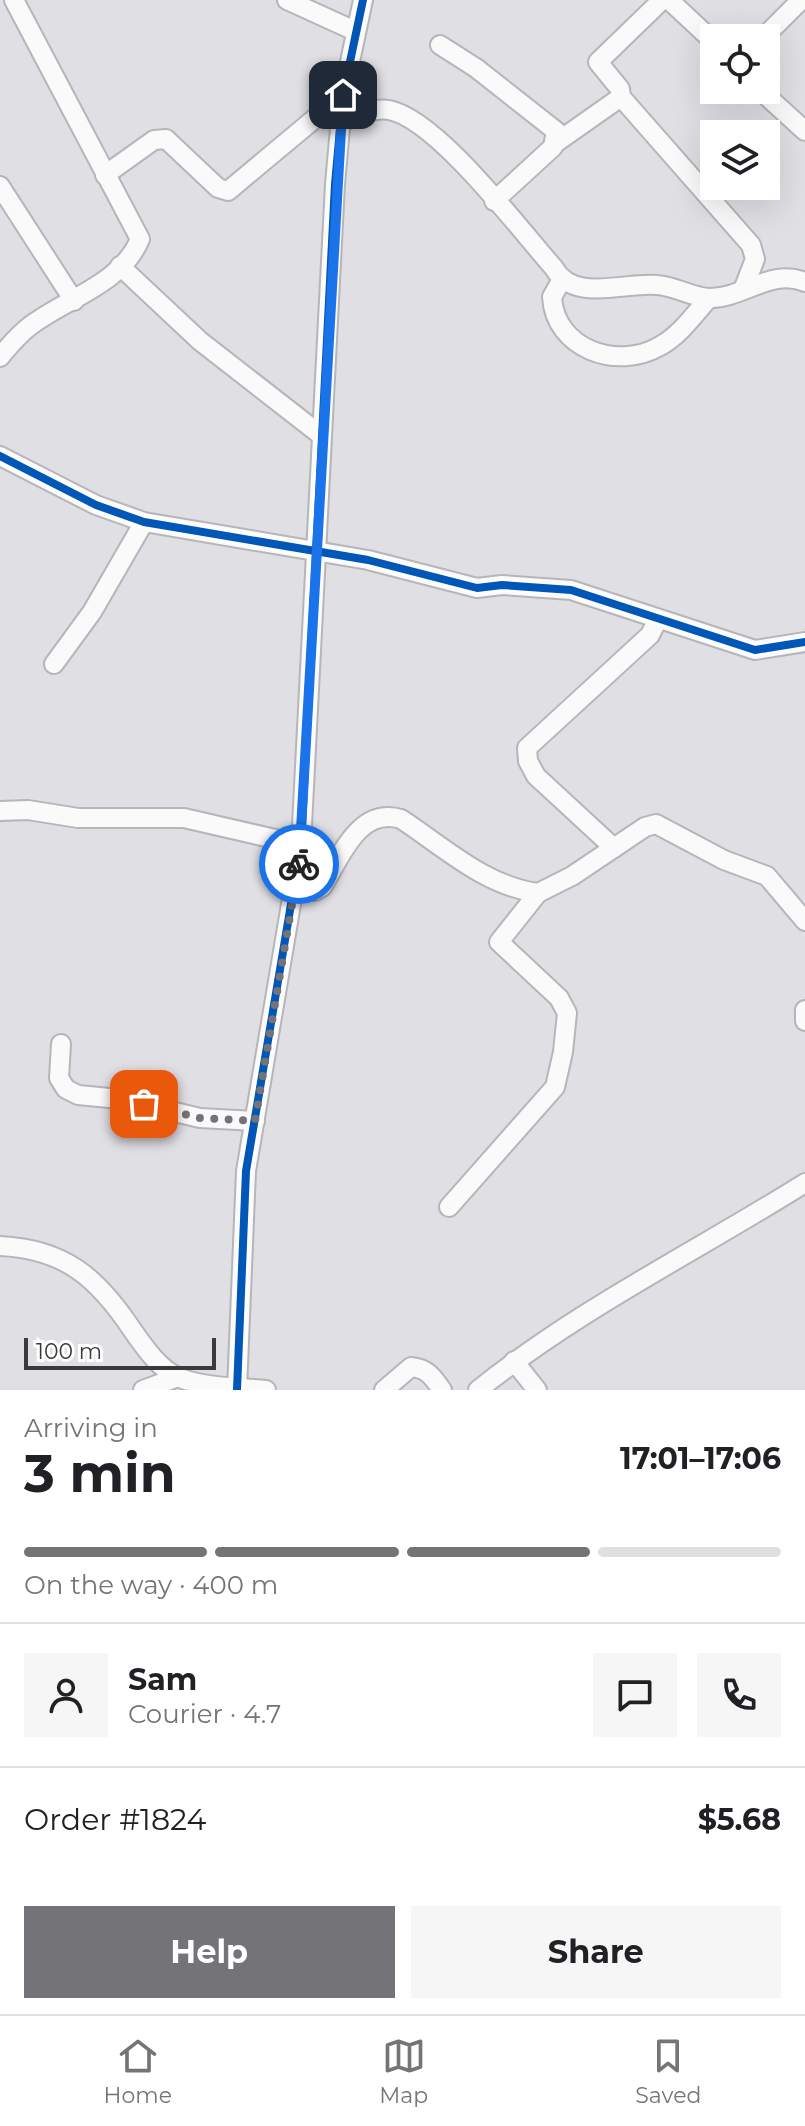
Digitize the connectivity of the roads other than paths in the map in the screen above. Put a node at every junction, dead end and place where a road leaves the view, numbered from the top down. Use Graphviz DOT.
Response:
graph roads {
  1 [pos="14,0"];
  2 [pos="287,0"];
  3 [pos="363,0"];
  4 [pos="662,0"];
  5 [pos="669,0"];
  6 [pos="801,0"];
  7 [pos="777,24"];
  8 [pos="700,29"];
  9 [pos="355,31"];
  10 [pos="440,45"];
  11 [pos="343,95"];
  12 [pos="621,97"];
  13 [pos="775,104"];
  14 [pos="341,122"];
  15 [pos="805,131"];
  16 [pos="557,142"];
  17 [pos="105,175"];
  18 [pos="0,186"];
  19 [pos="494,201"];
  20 [pos="120,266"];
  21 [pos="561,281"];
  22 [pos="805,282"];
  23 [pos="743,290"];
  24 [pos="708,299"];
  25 [pos="74,301"];
  26 [pos="0,357"];
  27 [pos="322,436"];
  28 [pos="0,456"];
  29 [pos="144,522"];
  30 [pos="316,553"];
  31 [pos="658,619"];
  32 [pos="805,642"];
  33 [pos="54,664"];
  34 [pos="0,811"];
  35 [pos="301,845"];
  36 [pos="614,848"];
  37 [pos="296,887"];
  38 [pos="538,893"];
  39 [pos="805,921"];
  40 [pos="805,1010"];
  41 [pos="805,1021"];
  42 [pos="61,1044"];
  43 [pos="255,1121"];
  44 [pos="805,1183"];
  45 [pos="449,1207"];
  46 [pos="0,1246"];
  47 [pos="514,1361"];
  48 [pos="178,1377"];
  49 [pos="237,1388"];
  50 [pos="143,1390"];
  51 [pos="266,1390"];
  52 [pos="384,1390"];
  53 [pos="442,1390"];
  54 [pos="478,1390"];
  55 [pos="537,1390"];
  1 -- 17 [label="street"];
  2 -- 9 [label="street"];
  3 -- 9 [label="street"];
  4 -- 12 [label="street"];
  5 -- 8 [label="street"];
  6 -- 7 [label="street"];
  9 -- 11 [label="street"];
  10 -- 16 [label="street"];
  11 -- 14 [label="street"];
  11 -- 17 [label="street"];
  12 -- 16 [label="street"];
  12 -- 23 [label="street"];
  13 -- 15 [label="street"];
  14 -- 19 [label="street"];
  14 -- 27 [label="street"];
  16 -- 19 [label="street"];
  17 -- 20 [label="street"];
  18 -- 25 [label="street"];
  19 -- 21 [label="street"];
  20 -- 25 [label="street"];
  20 -- 27 [label="street"];
  21 -- 24 [label="street"];
  21 -- 24 [label="street"];
  22 -- 23 [label="street"];
  23 -- 24 [label="street"];
  25 -- 26 [label="street"];
  27 -- 30 [label="street"];
  28 -- 29 [label="street"];
  29 -- 30 [label="street"];
  29 -- 33 [label="street"];
  30 -- 31 [label="street"];
  30 -- 35 [label="street"];
  31 -- 32 [label="street"];
  31 -- 36 [label="street"];
  34 -- 35 [label="street"];
  35 -- 37 [label="street"];
  36 -- 38 [label="street"];
  36 -- 39 [label="street"];
  37 -- 38 [label="street"];
  37 -- 43 [label="street"];
  38 -- 45 [label="street"];
  40 -- 41 [label="street"];
  42 -- 43 [label="street"];
  43 -- 49 [label="street"];
  44 -- 47 [label="street"];
  46 -- 48 [label="street"];
  47 -- 54 [label="street"];
  47 -- 55 [label="street"];
  48 -- 49 [label="street"];
  48 -- 50 [label="street"];
  49 -- 51 [label="street"];
  52 -- 53 [label="street"];
}
